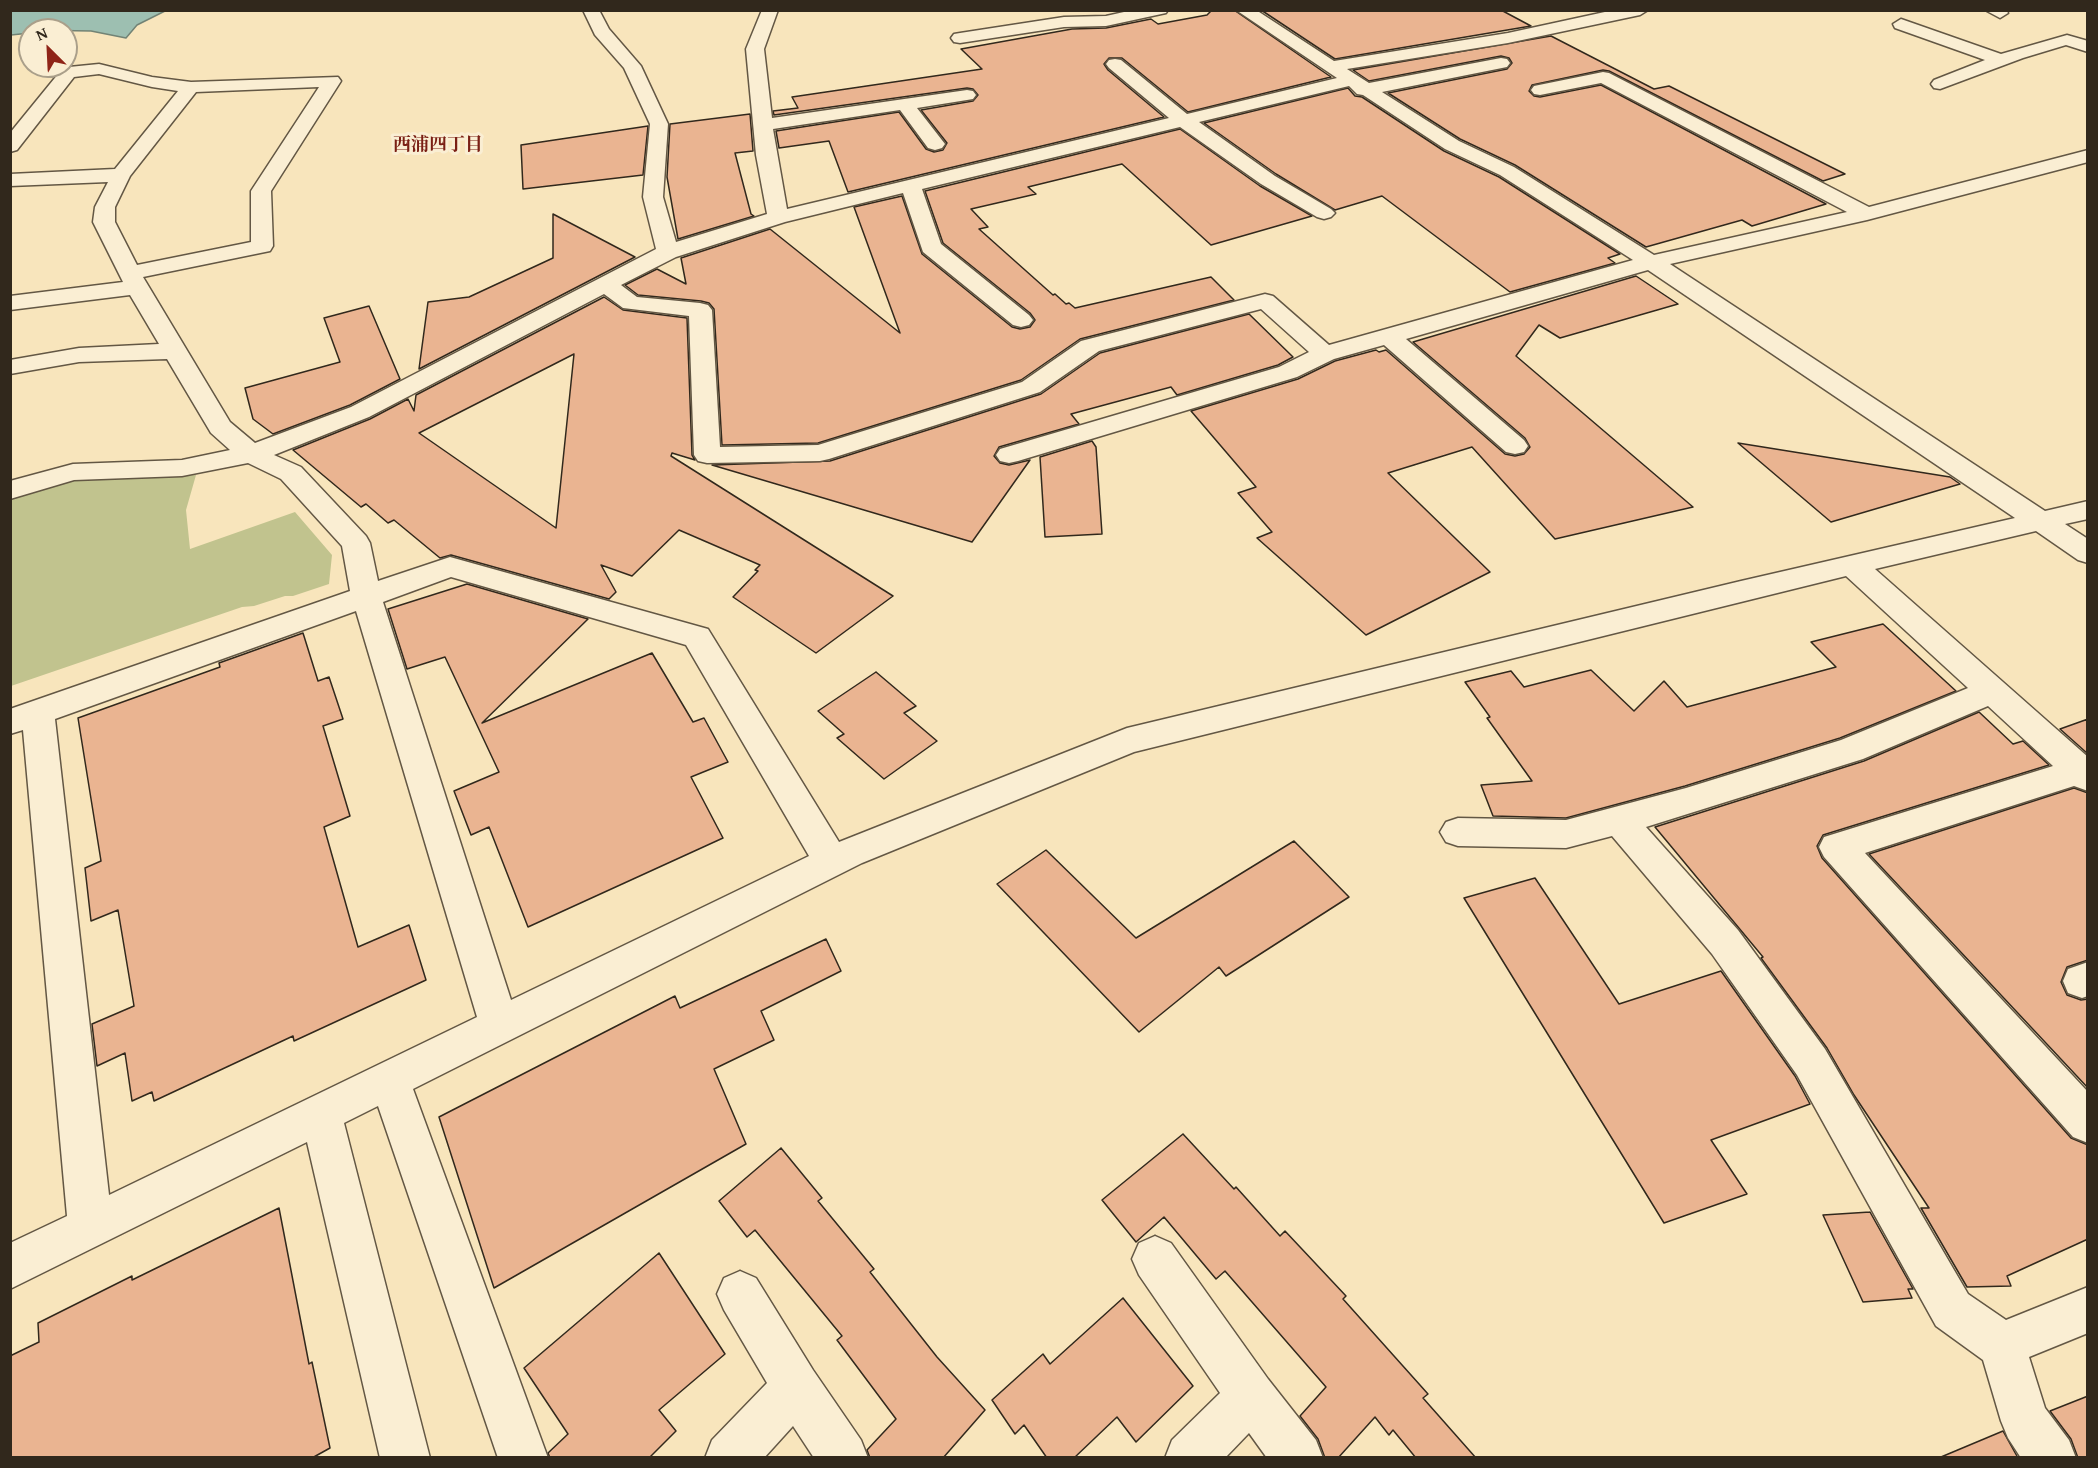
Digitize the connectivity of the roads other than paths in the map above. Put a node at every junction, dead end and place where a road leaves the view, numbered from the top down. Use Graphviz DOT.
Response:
graph roads {
  1 [pos="591,10"];
  2 [pos="770,10"];
  3 [pos="1160,10"];
  4 [pos="1640,10"];
  5 [pos="1276,13"];
  6 [pos="1248,14"];
  7 [pos="1901,24"];
  8 [pos="960,38"];
  9 [pos="2088,47"];
  10 [pos="2001,60"];
  11 [pos="1501,63"];
  12 [pos="1115,64"];
  13 [pos="1329,67"];
  14 [pos="1940,84"];
  15 [pos="1356,85"];
  16 [pos="191,87"];
  17 [pos="1540,90"];
  18 [pos="967,95"];
  19 [pos="905,104"];
  20 [pos="1184,121"];
  21 [pos="763,125"];
  22 [pos="935,144"];
  23 [pos="10,146"];
  24 [pos="2088,156"];
  25 [pos="121,175"];
  26 [pos="10,180"];
  27 [pos="911,185"];
  28 [pos="1324,213"];
  29 [pos="1867,214"];
  30 [pos="778,217"];
  31 [pos="668,252"];
  32 [pos="1651,262"];
  33 [pos="133,280"];
  34 [pos="606,285"];
  35 [pos="10,303"];
  36 [pos="1021,320"];
  37 [pos="1388,336"];
  38 [pos="176,351"];
  39 [pos="1325,354"];
  40 [pos="10,367"];
  41 [pos="1515,447"];
  42 [pos="251,454"];
  43 [pos="1009,455"];
  44 [pos="10,490"];
  45 [pos="2088,510"];
  46 [pos="2041,522"];
  47 [pos="2088,554"];
  48 [pos="1852,566"];
  49 [pos="366,596"];
  50 [pos="1992,691"];
  51 [pos="24,717"];
  52 [pos="2084,775"];
  53 [pos="1619,820"];
  54 [pos="1458,832"];
  55 [pos="832,862"];
  56 [pos="500,1026"];
  57 [pos="389,1080"];
  58 [pos="321,1113"];
  59 [pos="2088,1123"];
  60 [pos="90,1228"];
  61 [pos="1155,1259"];
  62 [pos="10,1267"];
  63 [pos="740,1294"];
  64 [pos="2088,1310"];
  65 [pos="2002,1344"];
  66 [pos="796,1386"];
  67 [pos="1251,1396"];
  68 [pos="405,1458"];
  69 [pos="523,1458"];
  70 [pos="730,1458"];
  71 [pos="843,1458"];
  72 [pos="1191,1458"];
  73 [pos="1298,1458"];
  74 [pos="2051,1458"];
  1 -- 31 [label="street"];
  2 -- 21 [label="street"];
  3 -- 8 [label="street"];
  4 -- 13 [label="street"];
  5 -- 6 [label="street"];
  6 -- 13 [label="street"];
  7 -- 10 [label="street"];
  9 -- 10 [label="street"];
  10 -- 14 [label="street"];
  11 -- 15 [label="street"];
  12 -- 20 [label="street"];
  13 -- 15 [label="street"];
  15 -- 20 [label="street"];
  15 -- 32 [label="street"];
  16 -- 23 [label="street"];
  16 -- 25 [label="street"];
  16 -- 33 [label="street"];
  17 -- 29 [label="street"];
  18 -- 19 [label="street"];
  19 -- 21 [label="street"];
  19 -- 22 [label="street"];
  20 -- 27 [label="street"];
  20 -- 28 [label="street"];
  21 -- 30 [label="street"];
  24 -- 29 [label="street"];
  25 -- 26 [label="street"];
  25 -- 33 [label="street"];
  27 -- 30 [label="street"];
  27 -- 36 [label="street"];
  29 -- 32 [label="street"];
  30 -- 31 [label="street"];
  31 -- 34 [label="street"];
  32 -- 37 [label="street"];
  32 -- 46 [label="street"];
  33 -- 35 [label="street"];
  33 -- 38 [label="street"];
  34 -- 39 [label="street"];
  34 -- 42 [label="street"];
  37 -- 39 [label="street"];
  37 -- 41 [label="street"];
  38 -- 40 [label="street"];
  38 -- 42 [label="street"];
  39 -- 43 [label="street"];
  42 -- 44 [label="street"];
  42 -- 49 [label="street"];
  45 -- 46 [label="street"];
  46 -- 47 [label="street"];
  46 -- 48 [label="street"];
  48 -- 50 [label="street"];
  48 -- 55 [label="street"];
  49 -- 51 [label="street"];
  49 -- 55 [label="street"];
  49 -- 56 [label="street"];
  50 -- 52 [label="street"];
  50 -- 53 [label="street"];
  51 -- 60 [label="street"];
  52 -- 59 [label="street"];
  53 -- 54 [label="street"];
  53 -- 65 [label="street"];
  55 -- 56 [label="street"];
  56 -- 57 [label="street"];
  57 -- 58 [label="street"];
  57 -- 69 [label="street"];
  58 -- 60 [label="street"];
  58 -- 68 [label="street"];
  60 -- 62 [label="street"];
  61 -- 67 [label="street"];
  63 -- 66 [label="street"];
  64 -- 65 [label="street"];
  65 -- 74 [label="street"];
  66 -- 70 [label="street"];
  66 -- 71 [label="street"];
  67 -- 72 [label="street"];
  67 -- 73 [label="street"];
}
